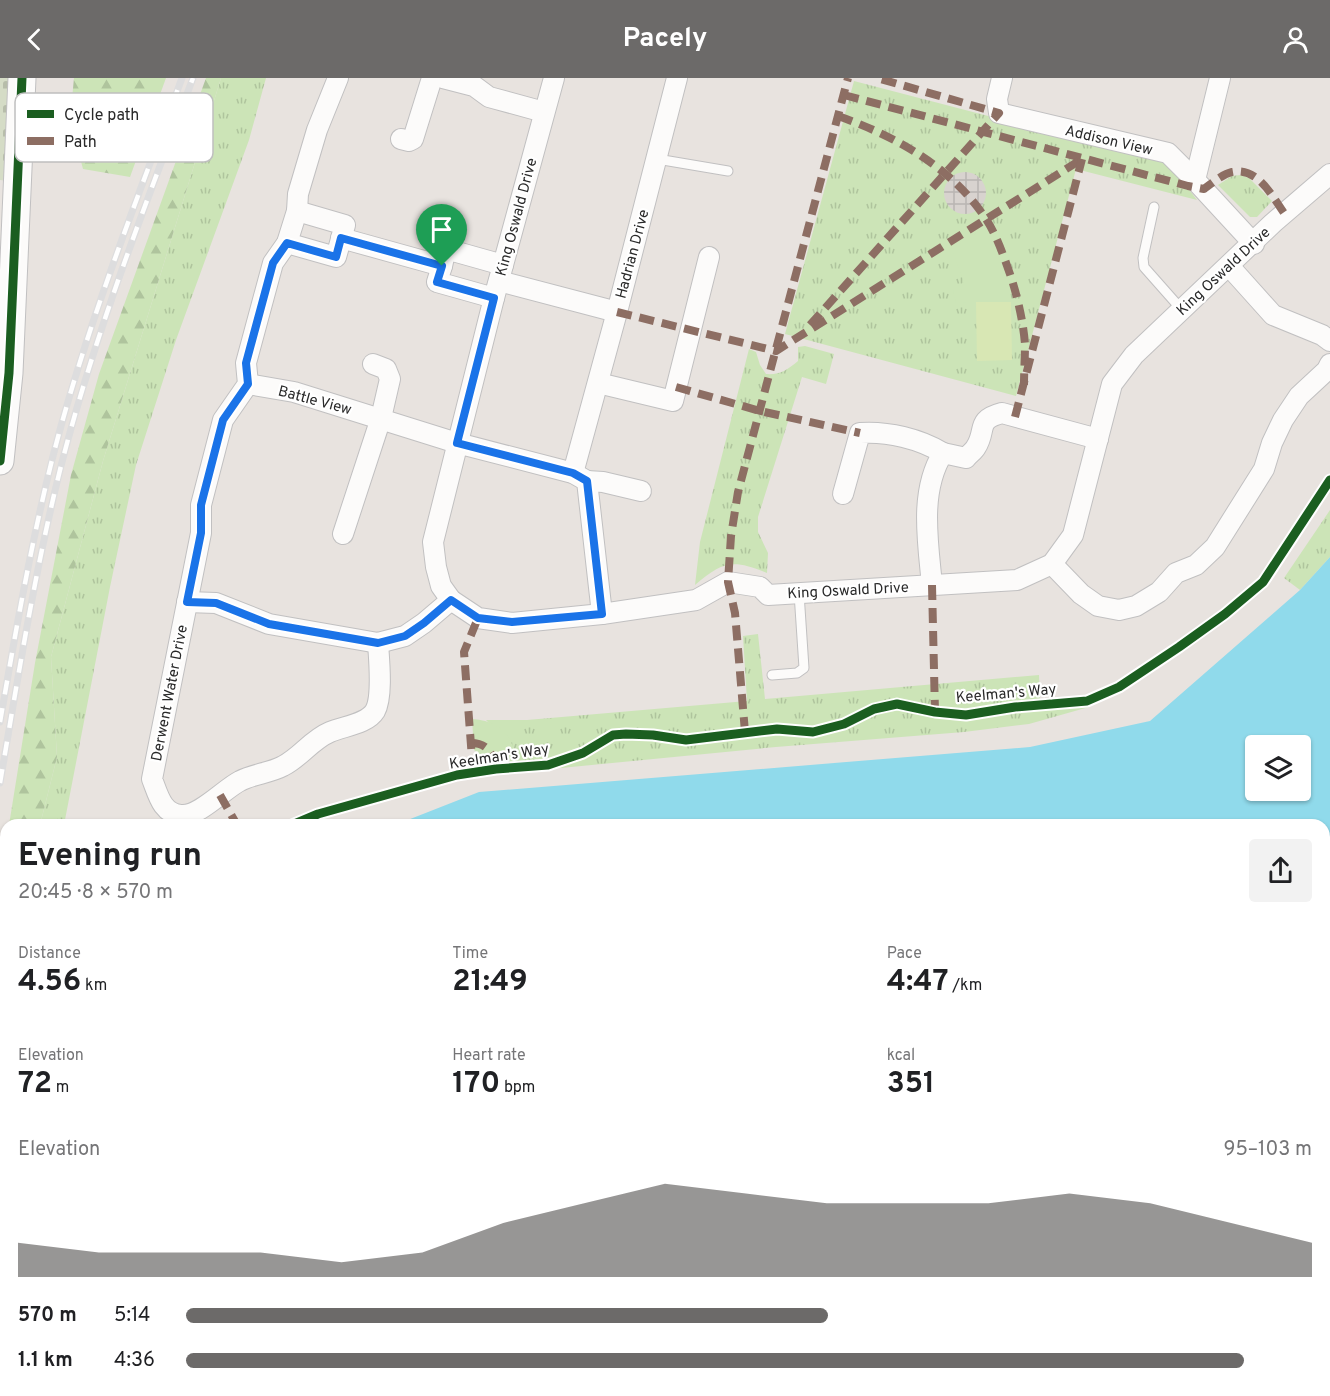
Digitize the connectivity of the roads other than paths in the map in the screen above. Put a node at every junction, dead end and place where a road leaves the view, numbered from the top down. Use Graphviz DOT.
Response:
graph roads {
  1 [pos="22,78"];
  2 [pos="338,78"];
  3 [pos="432,78"];
  4 [pos="443,78"];
  5 [pos="554,78"];
  6 [pos="677,78"];
  7 [pos="1002,78"];
  8 [pos="1220,78"];
  9 [pos="20,93"];
  10 [pos="544,112"];
  11 [pos="15,134"];
  12 [pos="401,139"];
  13 [pos="657,159"];
  14 [pos="728,171"];
  15 [pos="1330,174"];
  16 [pos="1196,180"];
  17 [pos="8,189"];
  18 [pos="1154,207"];
  19 [pos="297,211"];
  20 [pos="341,238"];
  21 [pos="287,243"];
  22 [pos="1254,244"];
  23 [pos="709,257"];
  24 [pos="442,266"];
  25 [pos="1229,266"];
  26 [pos="499,281"];
  27 [pos="6,301"];
  28 [pos="1182,310"];
  29 [pos="617,312"];
  30 [pos="1330,341"];
  31 [pos="373,364"];
  32 [pos="1330,364"];
  33 [pos="598,383"];
  34 [pos="248,384"];
  35 [pos="381,418"];
  36 [pos="1098,438"];
  37 [pos="457,443"];
  38 [pos="1,445"];
  39 [pos="943,453"];
  40 [pos="580,477"];
  41 [pos="641,491"];
  42 [pos="843,494"];
  43 [pos="343,534"];
  44 [pos="1052,564"];
  45 [pos="932,585"];
  46 [pos="800,593"];
  47 [pos="451,600"];
  48 [pos="187,602"];
  49 [pos="602,614"];
  50 [pos="378,643"];
  51 [pos="772,675"];
  52 [pos="166,818"];
  1 -- 9 [label="main road"];
  2 -- 19 [label="street"];
  3 -- 12 [label="street"];
  4 -- 10 [label="street"];
  5 -- 10 [label="street, King Oswald Drive"];
  6 -- 13 [label="street, Hadrian Drive"];
  7 -- 16 [label="street, Addison View"];
  8 -- 16 [label="street"];
  10 -- 26 [label="street, King Oswald Drive"];
  11 -- 17 [label="main road"];
  13 -- 14 [label="lane"];
  13 -- 29 [label="street, Hadrian Drive"];
  15 -- 22 [label="street, King Oswald Drive"];
  16 -- 22 [label="street, Addison View"];
  17 -- 27 [label="main road"];
  18 -- 28 [label="lane"];
  19 -- 20 [label="street"];
  19 -- 21 [label="street"];
  20 -- 21 [label="street"];
  20 -- 24 [label="street"];
  21 -- 34 [label="street"];
  22 -- 25 [label="street, King Oswald Drive"];
  23 -- 33 [label="street"];
  24 -- 26 [label="street"];
  24 -- 26 [label="street"];
  25 -- 28 [label="street, King Oswald Drive"];
  25 -- 30 [label="street"];
  26 -- 29 [label="street, Hadrian Drive"];
  26 -- 37 [label="street, King Oswald Drive"];
  27 -- 38 [label="main road"];
  28 -- 36 [label="street, King Oswald Drive"];
  29 -- 33 [label="street"];
  31 -- 35 [label="street"];
  32 -- 44 [label="street"];
  33 -- 40 [label="street"];
  34 -- 35 [label="street, Battle View"];
  34 -- 48 [label="street, Derwent Water Drive"];
  35 -- 37 [label="street, Battle View"];
  35 -- 43 [label="street"];
  36 -- 39 [label="street"];
  36 -- 44 [label="street, King Oswald Drive"];
  37 -- 40 [label="street, Battle View"];
  37 -- 47 [label="street, King Oswald Drive"];
  39 -- 42 [label="street"];
  39 -- 45 [label="street"];
  40 -- 41 [label="street, Battle View"];
  40 -- 49 [label="street"];
  44 -- 45 [label="street, King Oswald Drive"];
  45 -- 46 [label="street, King Oswald Drive"];
  46 -- 49 [label="street, King Oswald Drive"];
  46 -- 51 [label="lane"];
  47 -- 49 [label="street, King Oswald Drive"];
  47 -- 50 [label="street"];
  48 -- 50 [label="street"];
  48 -- 52 [label="street, Derwent Water Drive"];
  50 -- 52 [label="street, Derwent Water Drive"];
}
